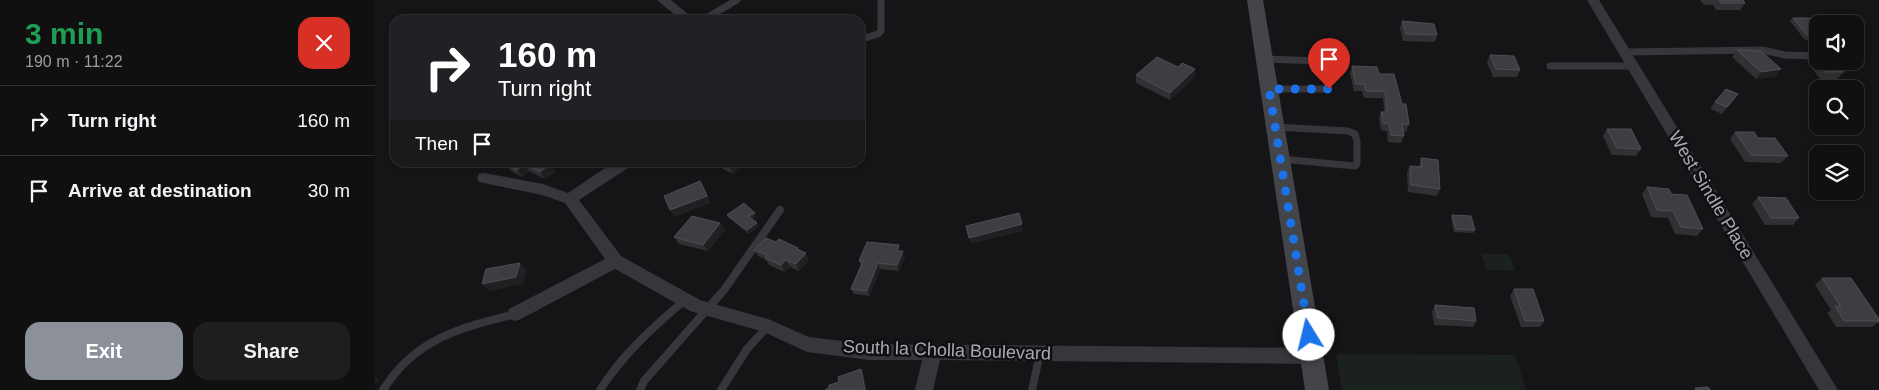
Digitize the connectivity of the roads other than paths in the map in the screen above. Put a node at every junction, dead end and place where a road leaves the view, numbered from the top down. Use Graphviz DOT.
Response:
graph roads {
  1 [pos="663,0"];
  2 [pos="737,0"];
  3 [pos="881,0"];
  4 [pos="1255,0"];
  5 [pos="1593,0"];
  6 [pos="682,15"];
  7 [pos="712,15"];
  8 [pos="865,38"];
  9 [pos="1625,52"];
  10 [pos="1809,56"];
  11 [pos="1264,58"];
  12 [pos="1550,66"];
  13 [pos="1633,66"];
  14 [pos="1269,89"];
  15 [pos="1275,127"];
  16 [pos="1281,159"];
  17 [pos="619,167"];
  18 [pos="484,178"];
  19 [pos="570,199"];
  20 [pos="780,210"];
  21 [pos="615,261"];
  22 [pos="685,300"];
  23 [pos="708,309"];
  24 [pos="515,314"];
  25 [pos="768,326"];
  26 [pos="933,352"];
  27 [pos="1040,353"];
  28 [pos="1313,356"];
  29 [pos="383,390"];
  30 [pos="600,390"];
  31 [pos="640,390"];
  32 [pos="721,390"];
  33 [pos="924,390"];
  34 [pos="1032,390"];
  35 [pos="1317,390"];
  36 [pos="1829,390"];
  1 -- 6 [label="street"];
  2 -- 7 [label="lane"];
  3 -- 8 [label="lane"];
  4 -- 11 [label="street"];
  5 -- 9 [label="street, West Sindle Place"];
  9 -- 10 [label="lane"];
  9 -- 13 [label="street, West Sindle Place"];
  11 -- 14 [label="street"];
  11 -- 14 [label="lane"];
  12 -- 13 [label="lane"];
  13 -- 36 [label="street, West Sindle Place"];
  14 -- 15 [label="street"];
  15 -- 16 [label="street"];
  15 -- 16 [label="lane"];
  16 -- 28 [label="street"];
  17 -- 19 [label="street"];
  18 -- 19 [label="street"];
  19 -- 21 [label="street, South la Cholla Boulevard"];
  20 -- 23 [label="lane"];
  21 -- 22 [label="street, South la Cholla Boulevard"];
  21 -- 24 [label="street"];
  22 -- 23 [label="street, South la Cholla Boulevard"];
  22 -- 30 [label="lane"];
  23 -- 25 [label="street, South la Cholla Boulevard"];
  23 -- 31 [label="lane"];
  24 -- 29 [label="lane"];
  25 -- 26 [label="street, South la Cholla Boulevard"];
  25 -- 32 [label="lane"];
  26 -- 27 [label="street, South la Cholla Boulevard"];
  26 -- 33 [label="street"];
  27 -- 28 [label="street, South la Cholla Boulevard"];
  27 -- 34 [label="lane"];
  28 -- 35 [label="street"];
}
